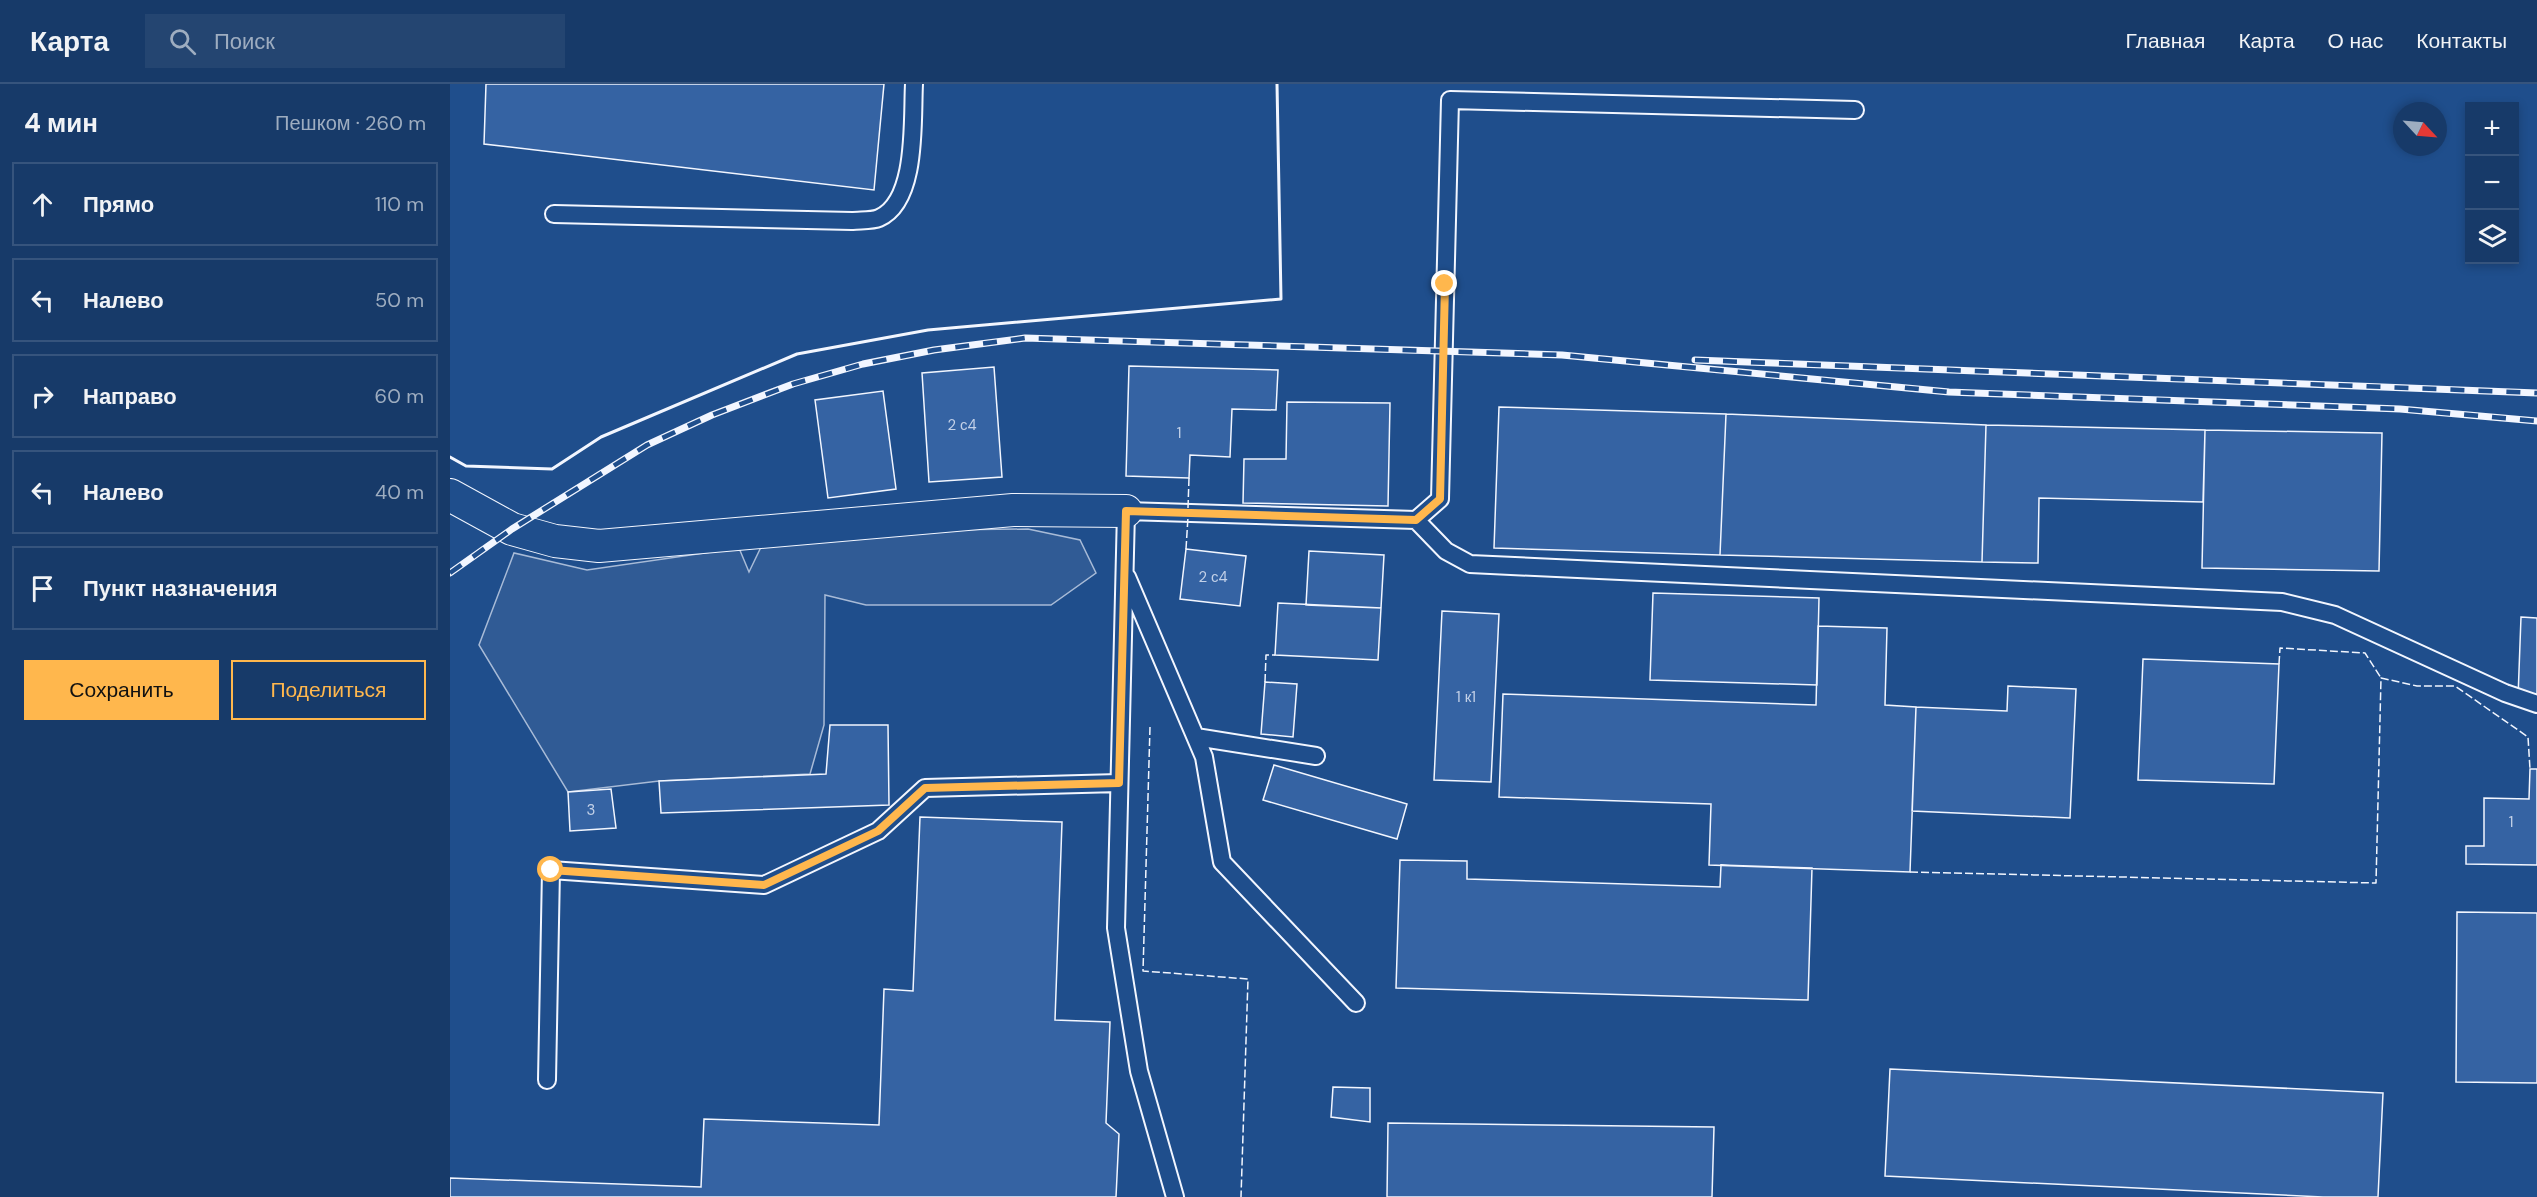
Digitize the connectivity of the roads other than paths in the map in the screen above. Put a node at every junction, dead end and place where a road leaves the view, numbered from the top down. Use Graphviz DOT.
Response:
graph roads {
  1 [pos="914,84"];
  2 [pos="1855,110"];
  3 [pos="554,214"];
  4 [pos="450,495"];
  5 [pos="1126,511"];
  6 [pos="1416,520"];
  7 [pos="1124,570"];
  8 [pos="2537,704"];
  9 [pos="1196,737"];
  10 [pos="1316,756"];
  11 [pos="1119,783"];
  12 [pos="1356,1003"];
  13 [pos="547,1080"];
  14 [pos="1175,1197"];
  1 -- 3 [label="lane"];
  2 -- 6 [label="lane"];
  4 -- 5 [label="street"];
  5 -- 6 [label="lane"];
  5 -- 7 [label="lane"];
  6 -- 8 [label="lane"];
  7 -- 9 [label="lane"];
  7 -- 11 [label="lane"];
  9 -- 10 [label="lane"];
  9 -- 12 [label="lane"];
  11 -- 13 [label="lane"];
  11 -- 14 [label="lane"];
}
